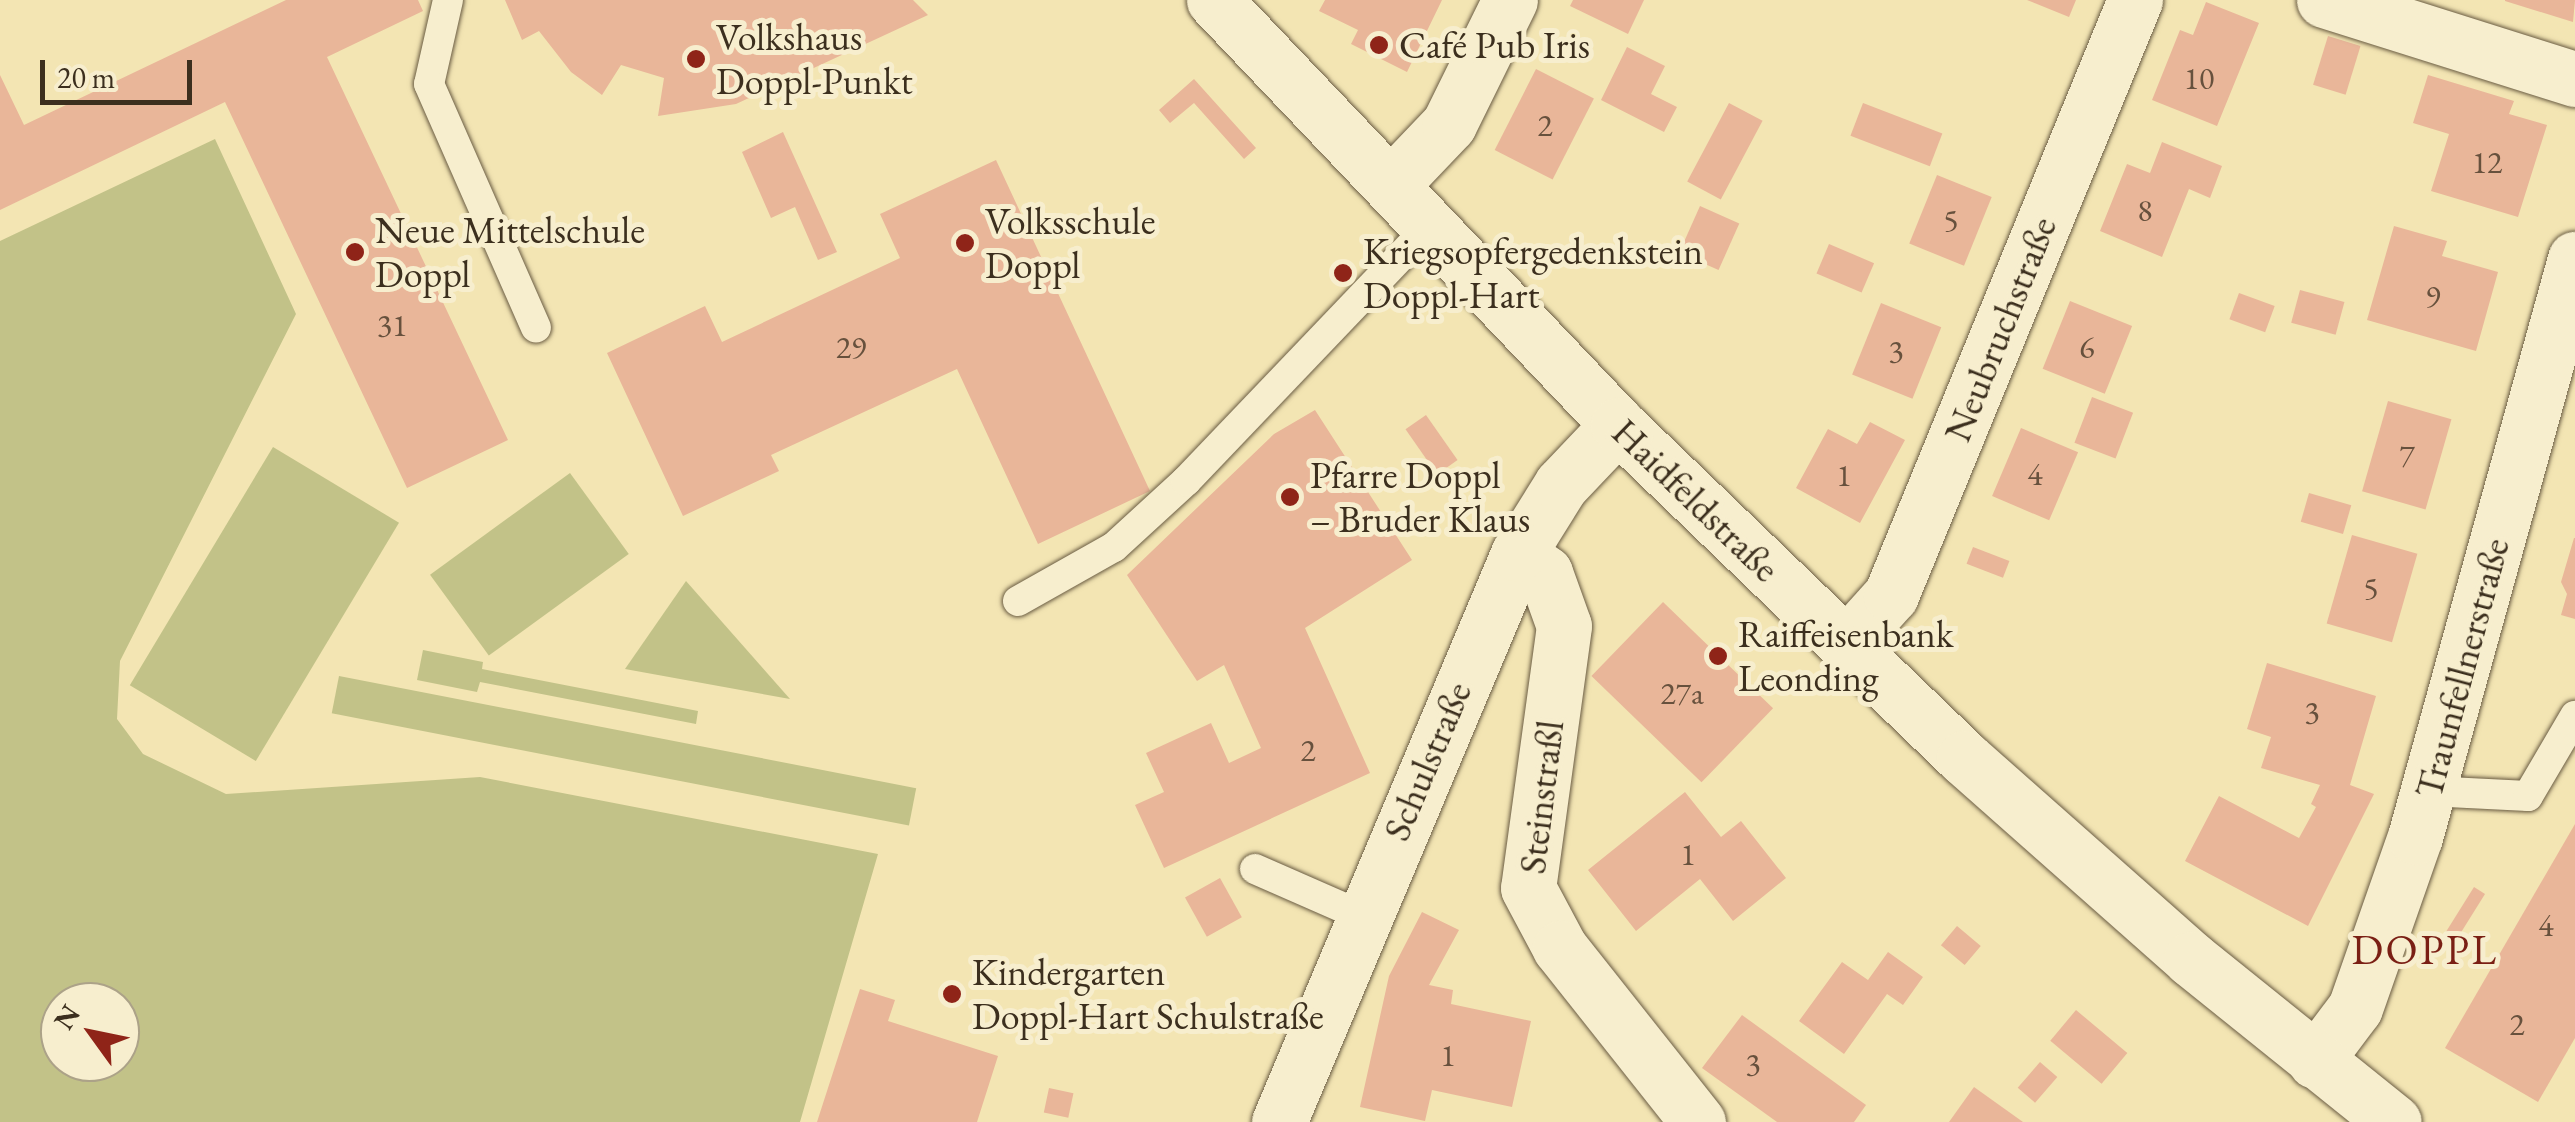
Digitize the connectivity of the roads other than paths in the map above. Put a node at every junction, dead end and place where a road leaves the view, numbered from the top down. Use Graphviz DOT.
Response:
graph roads {
  1 [pos="448,0"];
  2 [pos="1214,0"];
  3 [pos="1510,0"];
  4 [pos="2136,0"];
  5 [pos="2324,0"];
  6 [pos="2575,79"];
  7 [pos="1391,185"];
  8 [pos="1430,226"];
  9 [pos="2575,259"];
  10 [pos="536,328"];
  11 [pos="1618,425"];
  12 [pos="1518,554"];
  13 [pos="1018,601"];
  14 [pos="1846,646"];
  15 [pos="2575,716"];
  16 [pos="2428,791"];
  17 [pos="1254,869"];
  18 [pos="1362,916"];
  19 [pos="2315,1061"];
  20 [pos="1279,1122"];
  21 [pos="1698,1122"];
  22 [pos="2394,1122"];
  1 -- 10 [label="lane"];
  2 -- 7 [label="street, Haidfeldstraße"];
  3 -- 7 [label="street"];
  4 -- 14 [label="street, Neubruchstraße"];
  5 -- 6 [label="street"];
  7 -- 8 [label="street, Haidfeldstraße"];
  8 -- 11 [label="street, Haidfeldstraße"];
  8 -- 13 [label="lane"];
  9 -- 16 [label="street, Traunfellnerstraße"];
  11 -- 12 [label="street, Schulstraße"];
  11 -- 14 [label="street, Haidfeldstraße"];
  12 -- 18 [label="street, Schulstraße"];
  12 -- 21 [label="street, Steinstraßl"];
  14 -- 19 [label="street, Haidfeldstraße"];
  15 -- 16 [label="lane"];
  16 -- 19 [label="street, Traunfellnerstraße"];
  17 -- 18 [label="lane"];
  18 -- 20 [label="street, Schulstraße"];
  19 -- 22 [label="street, Haidfeldstraße"];
}
